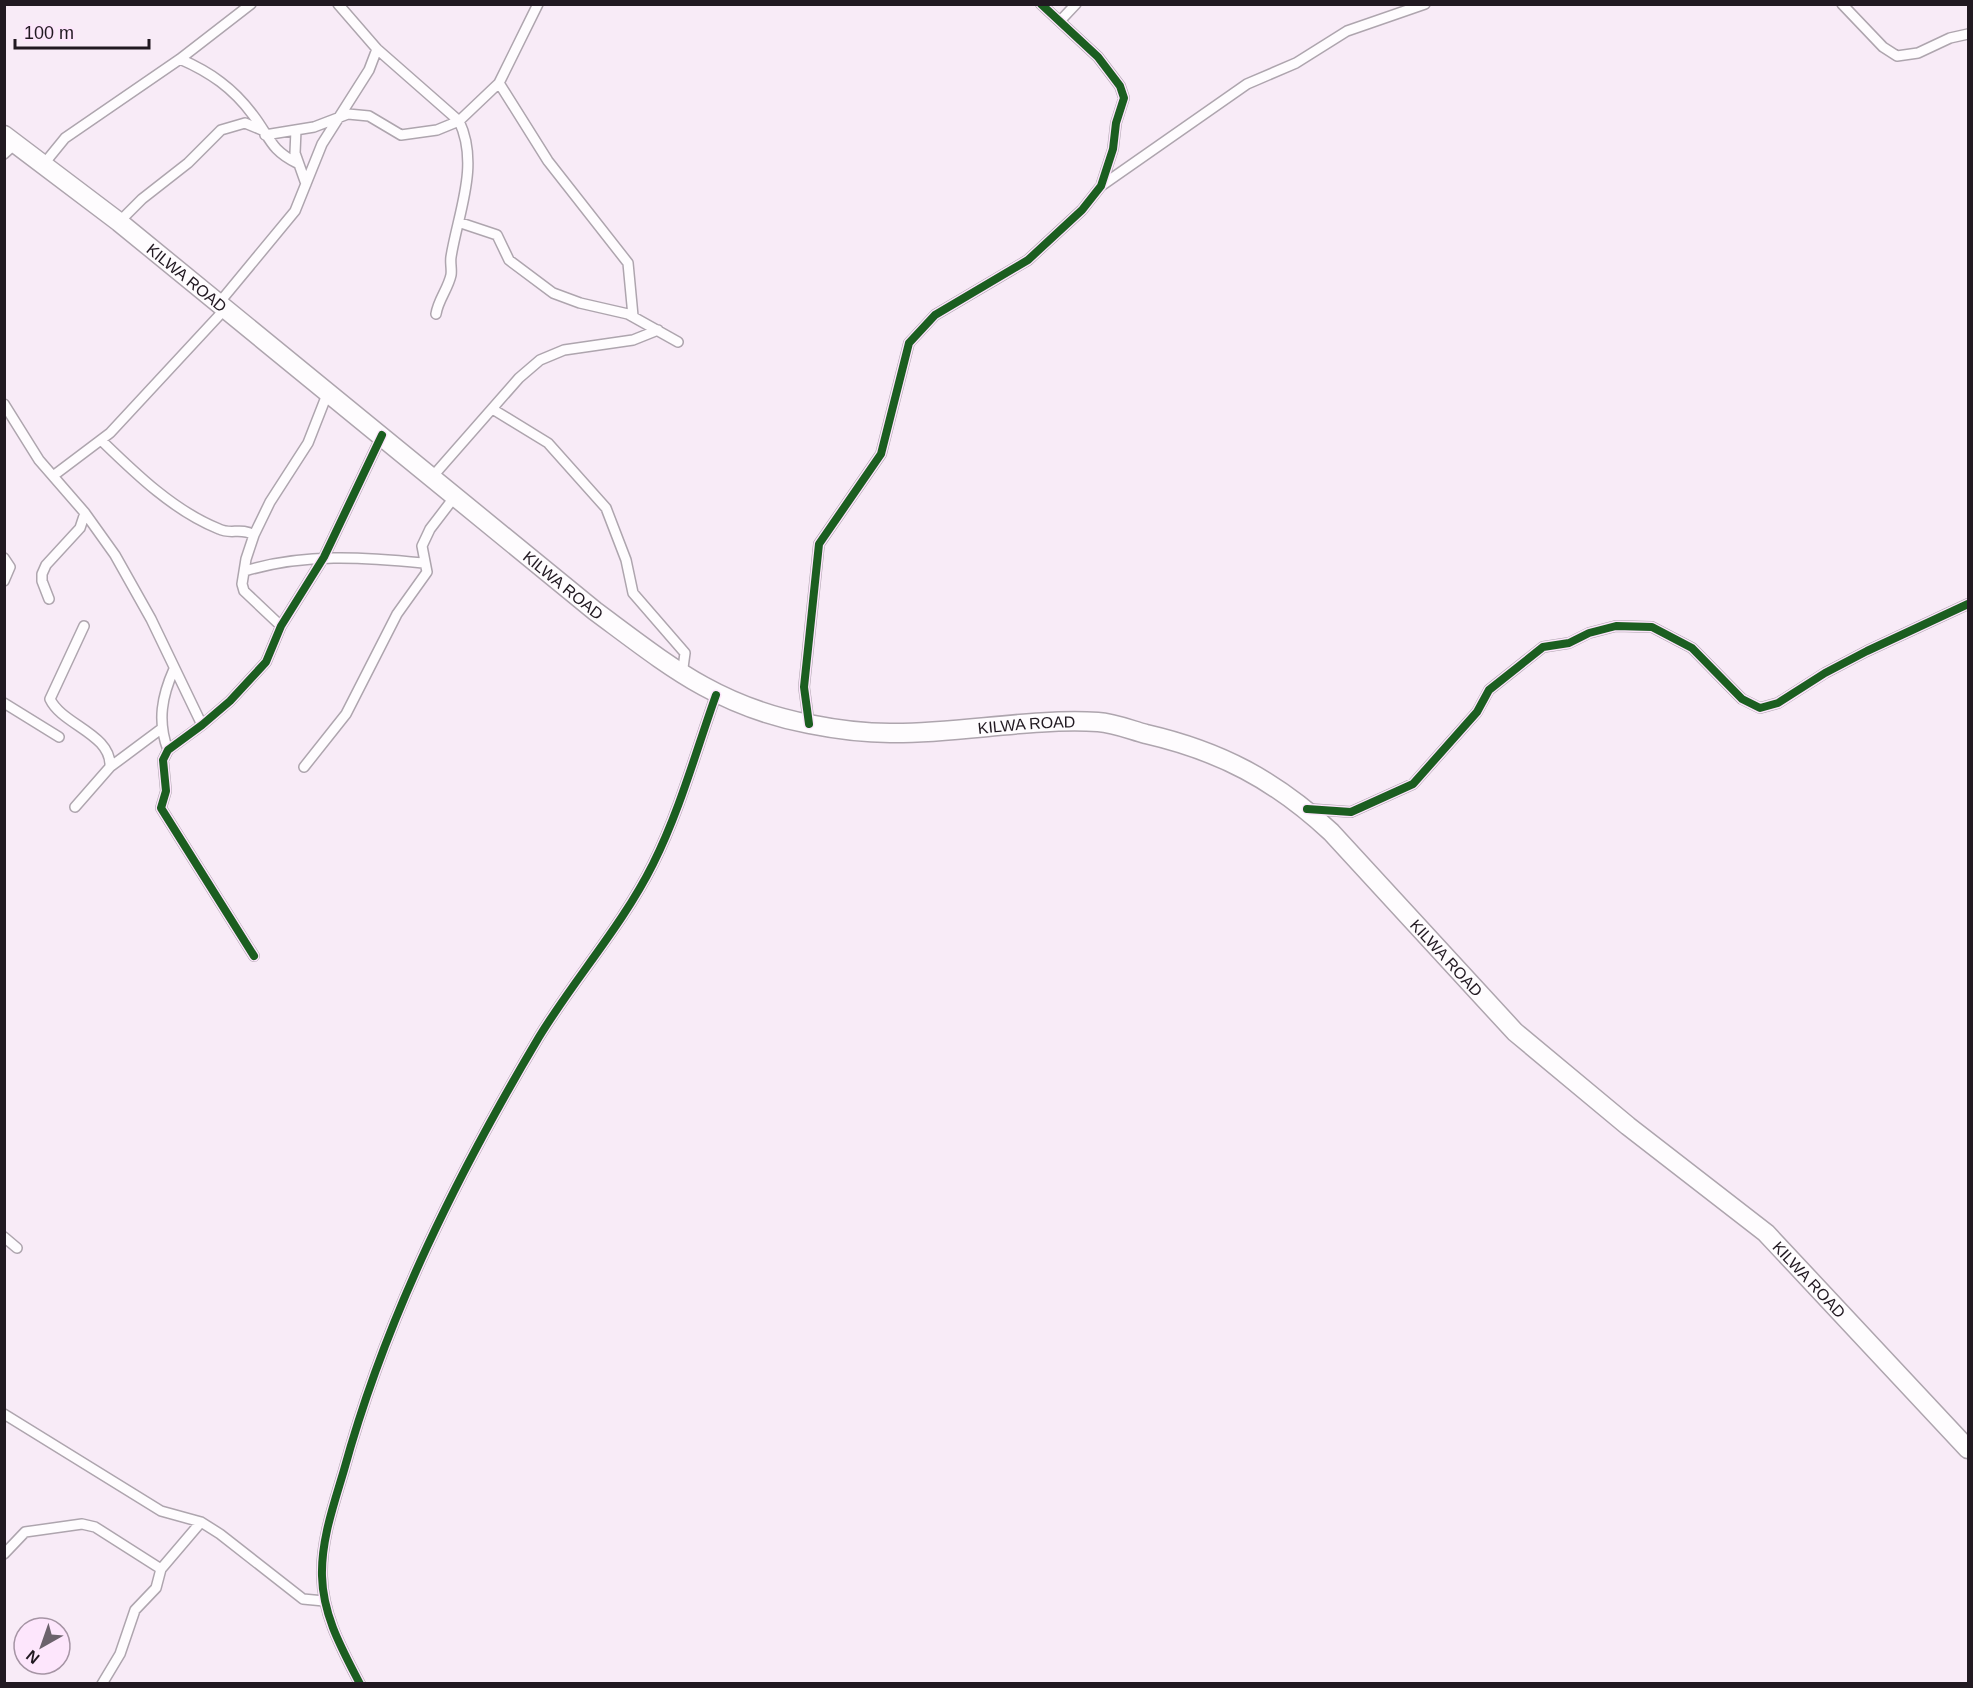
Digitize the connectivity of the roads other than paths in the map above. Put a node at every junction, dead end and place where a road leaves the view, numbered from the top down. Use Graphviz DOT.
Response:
graph roads {
  1 [pos="251,4"];
  2 [pos="338,4"];
  3 [pos="538,4"];
  4 [pos="1041,4"];
  5 [pos="1076,4"];
  6 [pos="1425,4"];
  7 [pos="1842,4"];
  8 [pos="1060,21"];
  9 [pos="1968,34"];
  10 [pos="377,49"];
  11 [pos="180,59"];
  12 [pos="499,83"];
  13 [pos="341,115"];
  14 [pos="459,121"];
  15 [pos="296,130"];
  16 [pos="264,133"];
  17 [pos="8,144"];
  18 [pos="297,163"];
  19 [pos="42,166"];
  20 [pos="306,184"];
  21 [pos="1101,186"];
  22 [pos="119,222"];
  23 [pos="460,223"];
  24 [pos="223,306"];
  25 [pos="436,314"];
  26 [pos="633,316"];
  27 [pos="658,330"];
  28 [pos="678,342"];
  29 [pos="328,392"];
  30 [pos="4,404"];
  31 [pos="494,410"];
  32 [pos="382,435"];
  33 [pos="102,441"];
  34 [pos="53,476"];
  35 [pos="433,476"];
  36 [pos="456,495"];
  37 [pos="85,513"];
  38 [pos="254,535"];
  39 [pos="324,557"];
  40 [pos="4,558"];
  41 [pos="423,563"];
  42 [pos="245,572"];
  43 [pos="4,581"];
  44 [pos="49,599"];
  45 [pos="1968,604"];
  46 [pos="84,626"];
  47 [pos="281,626"];
  48 [pos="174,669"];
  49 [pos="682,675"];
  50 [pos="716,695"];
  51 [pos="4,703"];
  52 [pos="809,724"];
  53 [pos="202,725"];
  54 [pos="161,729"];
  55 [pos="59,737"];
  56 [pos="168,750"];
  57 [pos="110,767"];
  58 [pos="304,767"];
  59 [pos="75,807"];
  60 [pos="1306,809"];
  61 [pos="254,956"];
  62 [pos="4,1237"];
  63 [pos="17,1248"];
  64 [pos="4,1414"];
  65 [pos="1968,1449"];
  66 [pos="201,1522"];
  67 [pos="4,1554"];
  68 [pos="161,1569"];
  69 [pos="324,1601"];
  70 [pos="102,1683"];
  71 [pos="360,1683"];
  1 -- 11 [label="street"];
  2 -- 10 [label="street"];
  3 -- 12 [label="street"];
  4 -- 8 [label="street"];
  5 -- 8 [label="street"];
  6 -- 21 [label="street"];
  7 -- 9 [label="street"];
  8 -- 21 [label="street"];
  10 -- 13 [label="street"];
  10 -- 14 [label="street"];
  11 -- 16 [label="street"];
  11 -- 19 [label="street"];
  12 -- 14 [label="street"];
  12 -- 26 [label="street"];
  13 -- 14 [label="street"];
  13 -- 15 [label="street"];
  13 -- 20 [label="street"];
  14 -- 23 [label="street"];
  15 -- 16 [label="street"];
  15 -- 18 [label="street"];
  16 -- 18 [label="street"];
  16 -- 22 [label="street"];
  17 -- 19 [label="highway, KILWA ROAD"];
  18 -- 20 [label="street"];
  19 -- 22 [label="highway, KILWA ROAD"];
  20 -- 24 [label="street"];
  21 -- 52 [label="street"];
  22 -- 24 [label="highway, KILWA ROAD"];
  23 -- 25 [label="street"];
  23 -- 26 [label="street"];
  24 -- 29 [label="highway, KILWA ROAD"];
  24 -- 33 [label="street"];
  26 -- 27 [label="street"];
  27 -- 28 [label="street"];
  27 -- 31 [label="street"];
  29 -- 32 [label="highway, KILWA ROAD"];
  29 -- 38 [label="street"];
  30 -- 34 [label="street"];
  31 -- 35 [label="street"];
  31 -- 49 [label="street"];
  32 -- 35 [label="highway, KILWA ROAD"];
  32 -- 39 [label="street"];
  33 -- 34 [label="street"];
  33 -- 38 [label="street"];
  34 -- 37 [label="street"];
  35 -- 36 [label="highway, KILWA ROAD"];
  36 -- 41 [label="street"];
  36 -- 49 [label="highway, KILWA ROAD"];
  37 -- 44 [label="street"];
  37 -- 48 [label="street"];
  38 -- 42 [label="street"];
  39 -- 41 [label="street"];
  39 -- 42 [label="street"];
  39 -- 47 [label="street"];
  40 -- 43 [label="street"];
  41 -- 58 [label="street"];
  42 -- 47 [label="street"];
  45 -- 60 [label="street"];
  46 -- 57 [label="street"];
  47 -- 53 [label="street"];
  48 -- 53 [label="street"];
  48 -- 54 [label="street"];
  49 -- 50 [label="highway, KILWA ROAD"];
  50 -- 52 [label="highway, KILWA ROAD"];
  50 -- 69 [label="street"];
  51 -- 55 [label="street"];
  52 -- 60 [label="highway, KILWA ROAD"];
  53 -- 56 [label="street"];
  54 -- 56 [label="street"];
  54 -- 57 [label="street"];
  56 -- 61 [label="street"];
  57 -- 59 [label="street"];
  60 -- 65 [label="highway, KILWA ROAD"];
  62 -- 63 [label="street"];
  64 -- 66 [label="street"];
  66 -- 68 [label="street"];
  66 -- 69 [label="street"];
  67 -- 68 [label="street"];
  68 -- 70 [label="street"];
  69 -- 71 [label="street"];
}
